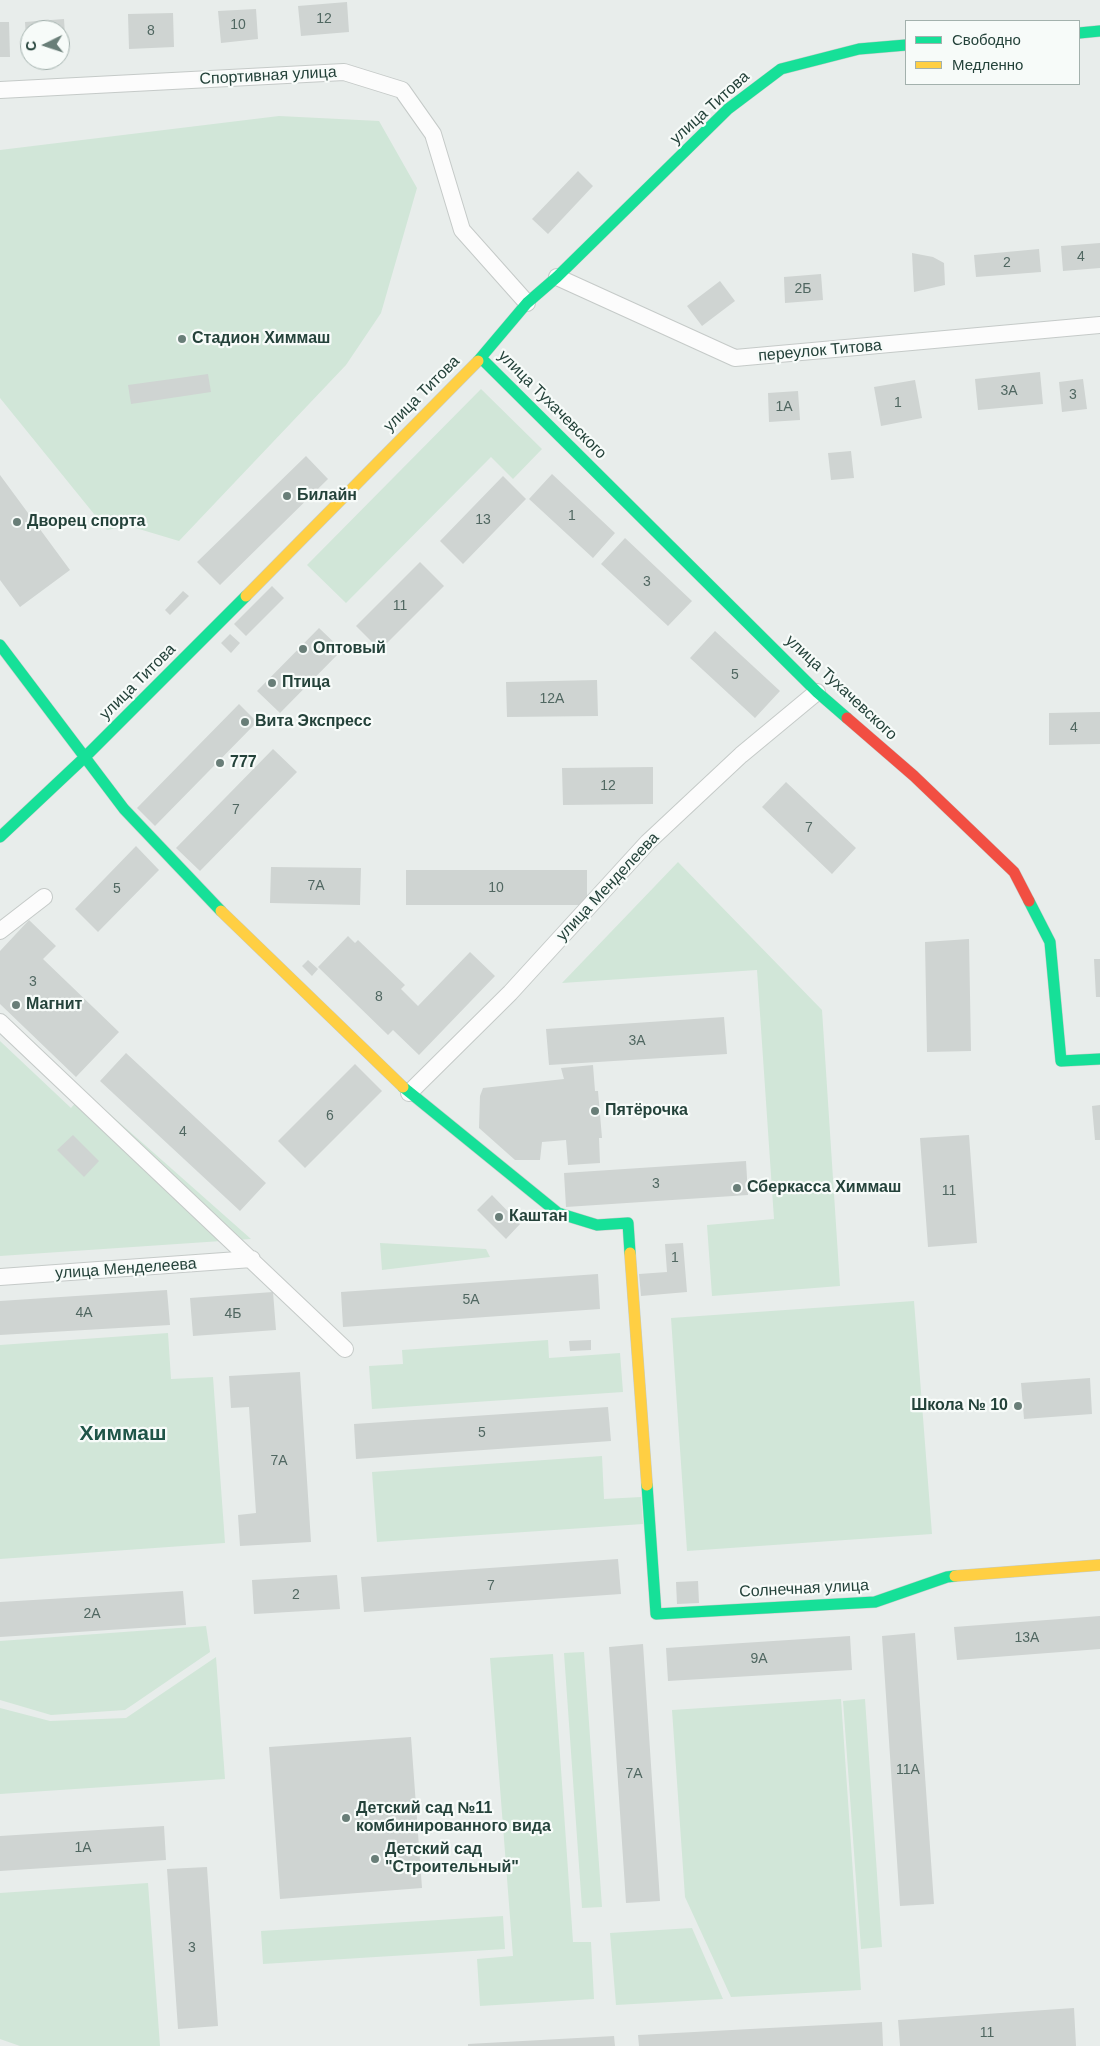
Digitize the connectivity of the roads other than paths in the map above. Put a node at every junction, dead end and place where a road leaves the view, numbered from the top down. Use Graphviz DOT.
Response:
graph roads {
  1 [pos="1100,31"];
  2 [pos="1080,33"];
  3 [pos="905,45"];
  4 [pos="0,90"];
  5 [pos="557,277"];
  6 [pos="527,303"];
  7 [pos="1100,325"];
  8 [pos="481,358"];
  9 [pos="0,645"];
  10 [pos="817,692"];
  11 [pos="85,757"];
  12 [pos="0,838"];
  13 [pos="44,897"];
  14 [pos="0,931"];
  15 [pos="0,1022"];
  16 [pos="1100,1059"];
  17 [pos="409,1093"];
  18 [pos="252,1259"];
  19 [pos="0,1278"];
  20 [pos="345,1349"];
  21 [pos="1100,1565"];
  1 -- 2 [label="street"];
  3 -- 5 [label="street, улица Титова"];
  4 -- 6 [label="street, Спортивная улица"];
  5 -- 6 [label="street, улица Титова"];
  5 -- 7 [label="street, переулок Титова"];
  6 -- 8 [label="street, улица Титова"];
  8 -- 10 [label="street, улица Тухачевского"];
  8 -- 11 [label="street, улица Титова"];
  9 -- 11 [label="street"];
  10 -- 16 [label="street, улица Тухачевского"];
  10 -- 17 [label="street, улица Менделеева"];
  11 -- 12 [label="street, улица Титова"];
  11 -- 17 [label="street"];
  13 -- 14 [label="street"];
  15 -- 18 [label="street"];
  17 -- 21 [label="street, Солнечная улица"];
  18 -- 19 [label="street, улица Менделеева"];
  18 -- 20 [label="street"];
}
